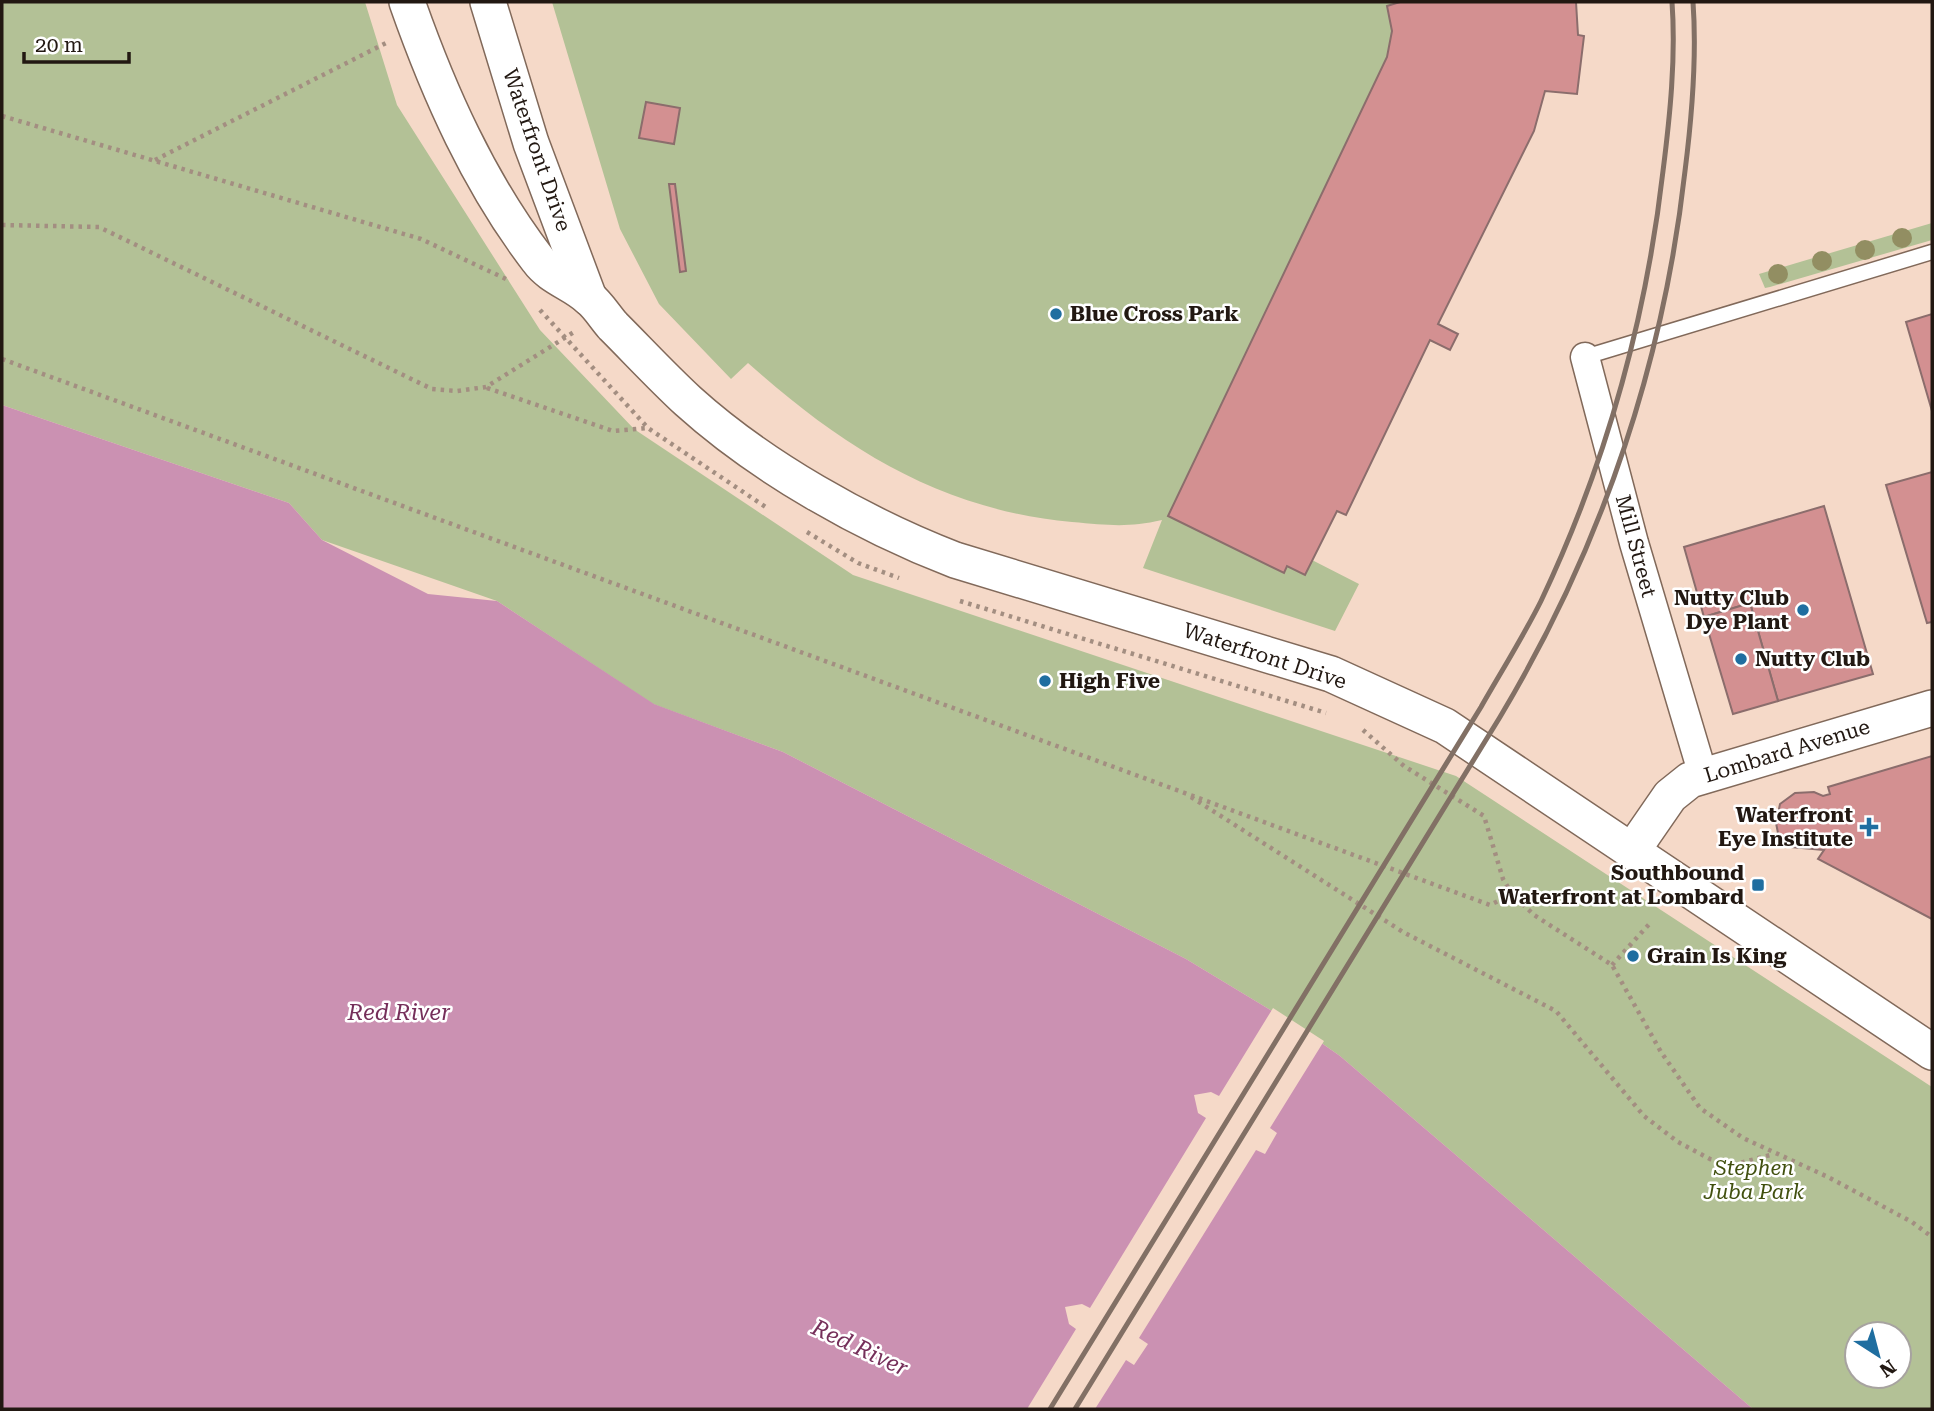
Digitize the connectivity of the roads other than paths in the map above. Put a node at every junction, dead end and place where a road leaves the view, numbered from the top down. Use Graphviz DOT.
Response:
graph roads {
  1 [pos="407,2"];
  2 [pos="488,2"];
  3 [pos="1932,252"];
  4 [pos="589,298"];
  5 [pos="1585,357"];
  6 [pos="1932,708"];
  7 [pos="1703,775"];
  8 [pos="1633,851"];
  9 [pos="1932,1052"];
  1 -- 4 [label="street, Waterfront Drive"];
  2 -- 4 [label="street, Waterfront Drive"];
  3 -- 5 [label="lane"];
  4 -- 8 [label="street, Waterfront Drive"];
  5 -- 7 [label="street, Mill Street"];
  6 -- 7 [label="street, Lombard Avenue"];
  7 -- 8 [label="street, Lombard Avenue"];
  8 -- 9 [label="street, Waterfront Drive"];
}
